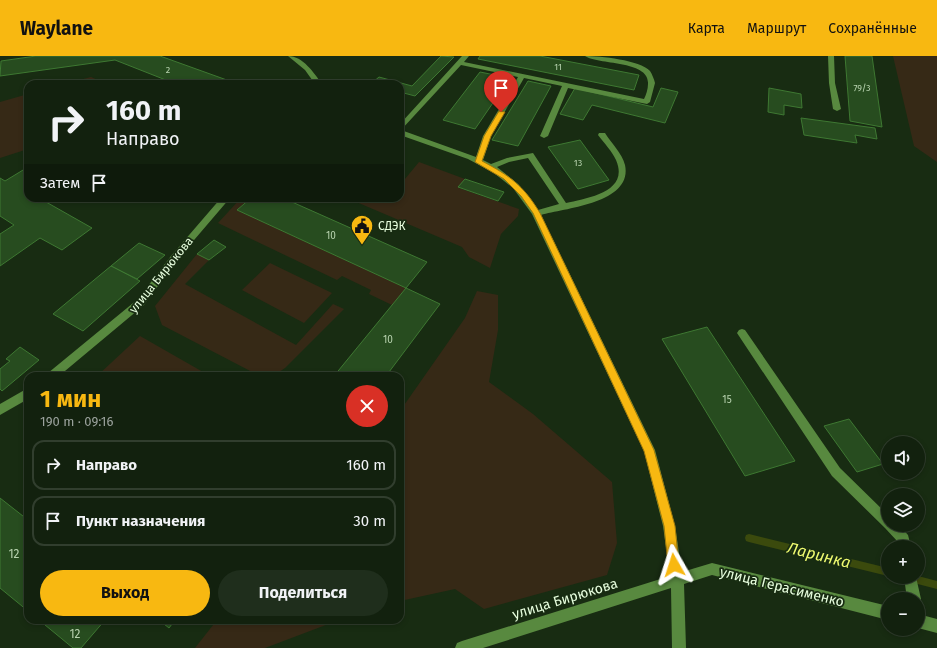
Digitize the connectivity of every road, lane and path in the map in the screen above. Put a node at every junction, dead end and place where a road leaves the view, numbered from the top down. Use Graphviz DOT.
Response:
graph roads {
  1 [pos="291,56"];
  2 [pos="466,56"];
  3 [pos="588,56"];
  4 [pos="831,56"];
  5 [pos="460,63"];
  6 [pos="522,76"];
  7 [pos="316,80"];
  8 [pos="566,85"];
  9 [pos="837,109"];
  10 [pos="404,124"];
  11 [pos="404,134"];
  12 [pos="602,135"];
  13 [pos="544,136"];
  14 [pos="478,162"];
  15 [pos="492,168"];
  16 [pos="223,202"];
  17 [pos="564,206"];
  18 [pos="536,213"];
  19 [pos="742,332"];
  20 [pos="57,372"];
  21 [pos="24,395"];
  22 [pos="0,410"];
  23 [pos="881,516"];
  24 [pos="897,532"];
  25 [pos="904,540"];
  26 [pos="676,581"];
  27 [pos="881,611"];
  28 [pos="925,622"];
  29 [pos="937,626"];
  30 [pos="484,645"];
  31 [pos="462,648"];
  32 [pos="679,648"];
  1 -- 7 [label="street"];
  2 -- 5 [label="street"];
  3 -- 8 [label="street"];
  4 -- 9 [label="street"];
  5 -- 6 [label="street"];
  5 -- 10 [label="street"];
  6 -- 8 [label="street"];
  6 -- 14 [label="street"];
  8 -- 13 [label="street"];
  11 -- 14 [label="street"];
  12 -- 17 [label="street"];
  14 -- 15 [label="street"];
  15 -- 17 [label="street"];
  15 -- 18 [label="street"];
  16 -- 20 [label="street, улица Бирюкова"];
  17 -- 18 [label="street"];
  18 -- 26 [label="street"];
  19 -- 23 [label="street"];
  21 -- 22 [label="street"];
  24 -- 25 [label="street"];
  26 -- 27 [label="street, улица Герасименко"];
  26 -- 30 [label="street, улица Бирюкова"];
  26 -- 32 [label="street"];
  28 -- 29 [label="street"];
  30 -- 31 [label="street, улица Бирюкова"];
}
